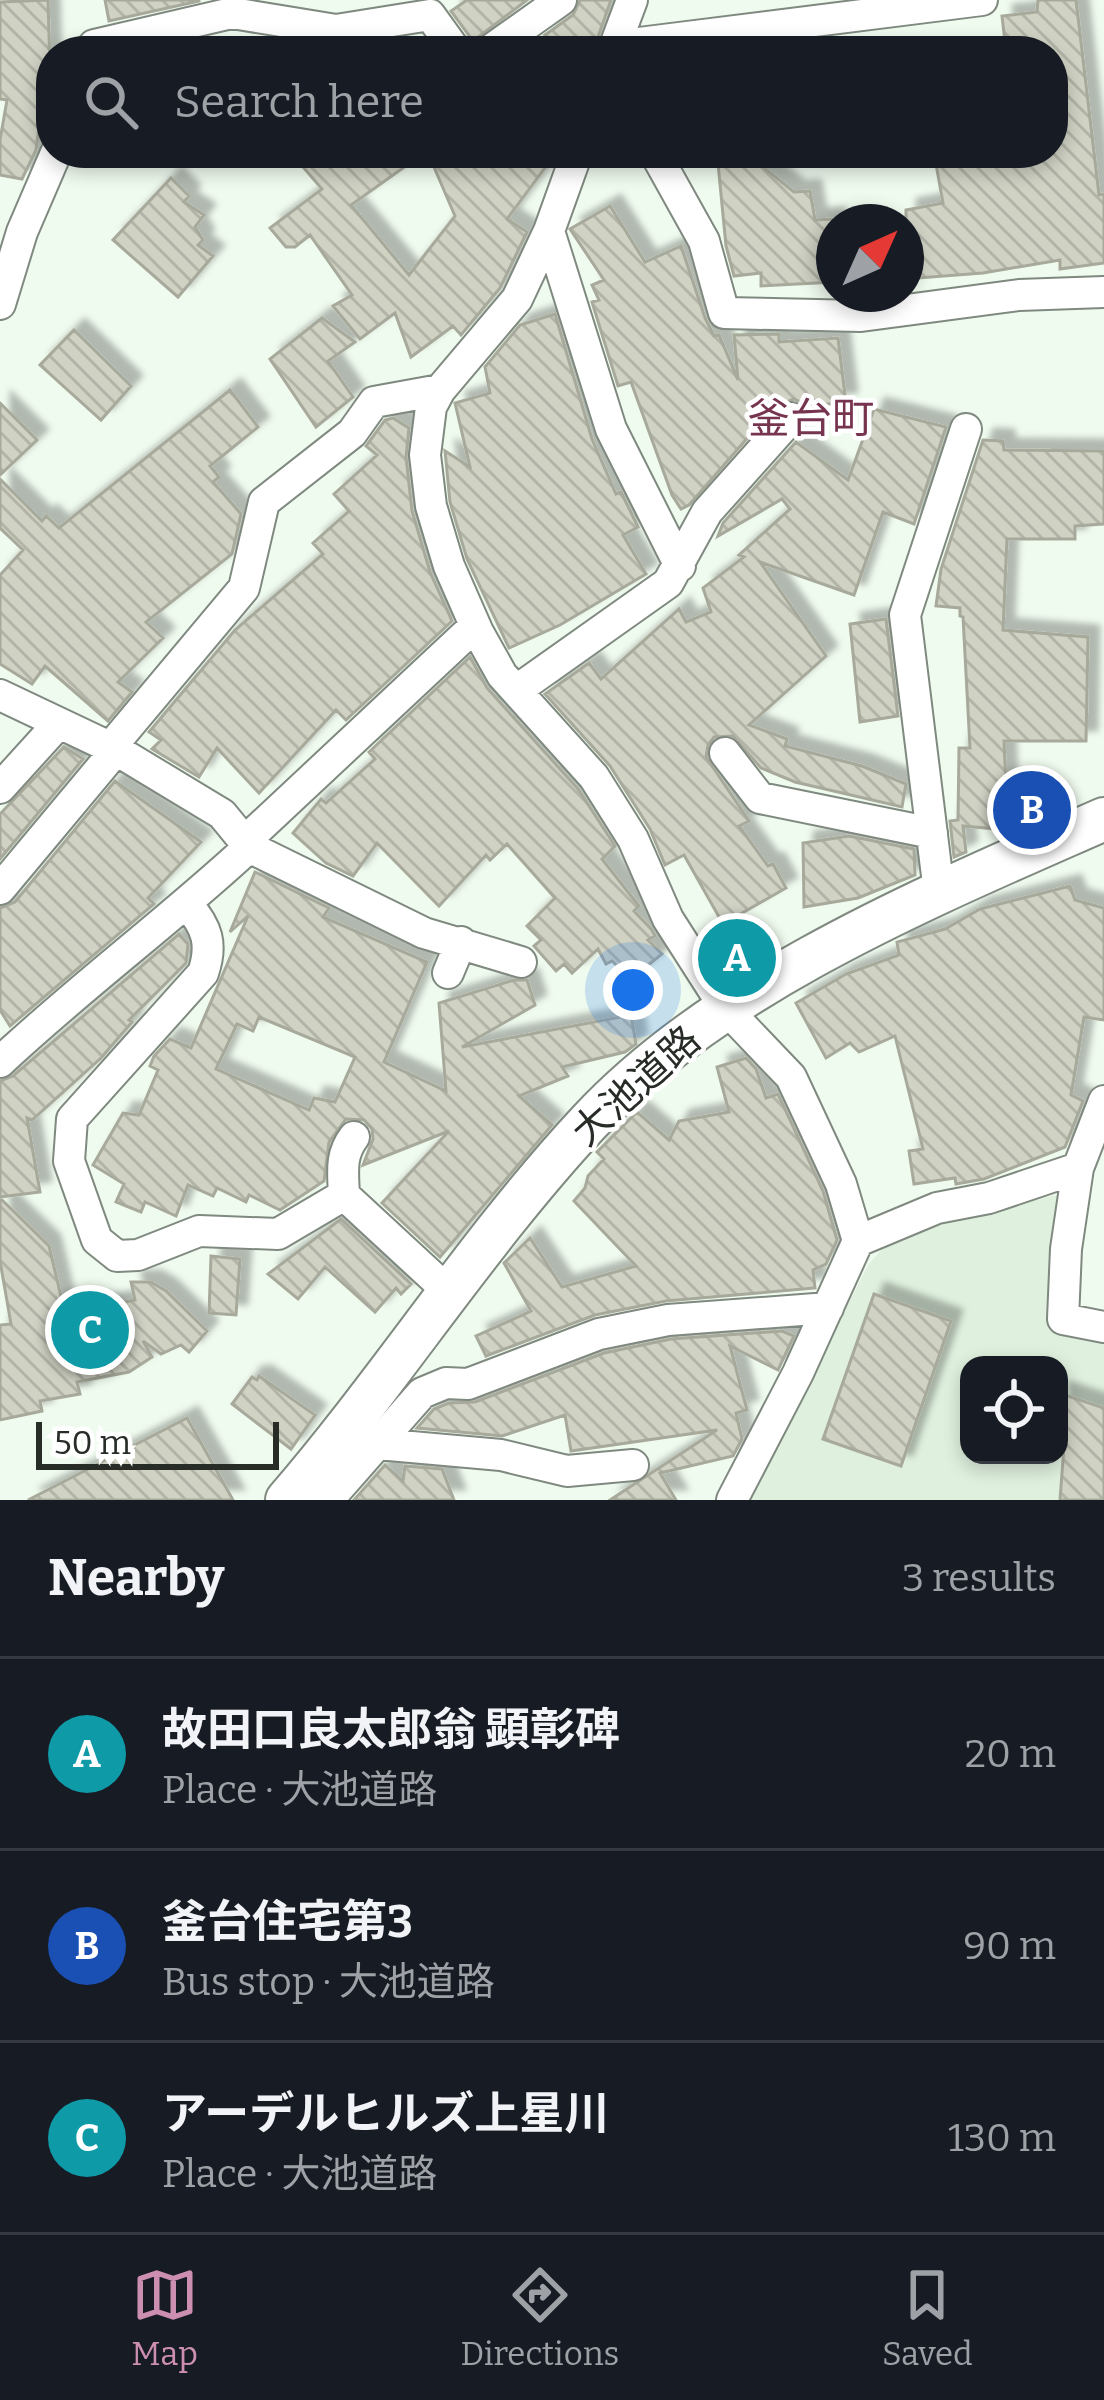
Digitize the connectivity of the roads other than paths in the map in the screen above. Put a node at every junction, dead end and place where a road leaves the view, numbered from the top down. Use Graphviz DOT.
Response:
graph roads {
  1 [pos="561,0"];
  2 [pos="632,0"];
  3 [pos="982,0"];
  4 [pos="133,36"];
  5 [pos="311,36"];
  6 [pos="342,36"];
  7 [pos="445,36"];
  8 [pos="510,36"];
  9 [pos="619,36"];
  10 [pos="712,36"];
  11 [pos="47,168"];
  12 [pos="572,168"];
  13 [pos="663,168"];
  14 [pos="11,231"];
  15 [pos="549,231"];
  16 [pos="1104,292"];
  17 [pos="0,304"];
  18 [pos="440,390"];
  19 [pos="791,418"];
  20 [pos="965,429"];
  21 [pos="680,566"];
  22 [pos="476,626"];
  23 [pos="517,690"];
  24 [pos="0,695"];
  25 [pos="59,724"];
  26 [pos="113,749"];
  27 [pos="725,753"];
  28 [pos="0,788"];
  29 [pos="1104,819"];
  30 [pos="932,832"];
  31 [pos="246,845"];
  32 [pos="0,890"];
  33 [pos="939,892"];
  34 [pos="188,904"];
  35 [pos="461,942"];
  36 [pos="521,962"];
  37 [pos="448,973"];
  38 [pos="725,1008"];
  39 [pos="0,1062"];
  40 [pos="1104,1101"];
  41 [pos="354,1137"];
  42 [pos="1078,1168"];
  43 [pos="344,1195"];
  44 [pos="858,1240"];
  45 [pos="449,1292"];
  46 [pos="828,1308"];
  47 [pos="1104,1328"];
  48 [pos="379,1444"];
  49 [pos="633,1465"];
  50 [pos="287,1500"];
  51 [pos="328,1500"];
  52 [pos="732,1500"];
  1 -- 8 [label="street"];
  2 -- 9 [label="street"];
  3 -- 10 [label="street"];
  4 -- 5 [label="street"];
  6 -- 7 [label="street"];
  11 -- 14 [label="street"];
  12 -- 15 [label="street"];
  13 -- 16 [label="street"];
  14 -- 17 [label="street"];
  15 -- 18 [label="street"];
  15 -- 21 [label="street"];
  18 -- 22 [label="street"];
  18 -- 26 [label="street"];
  19 -- 21 [label="street"];
  20 -- 30 [label="street"];
  21 -- 23 [label="street"];
  22 -- 23 [label="street"];
  22 -- 31 [label="street"];
  23 -- 38 [label="street"];
  24 -- 25 [label="street"];
  25 -- 26 [label="street"];
  25 -- 28 [label="street"];
  26 -- 31 [label="street"];
  26 -- 32 [label="street"];
  27 -- 30 [label="street"];
  29 -- 33 [label="street, 大池道路"];
  30 -- 33 [label="street"];
  31 -- 34 [label="street"];
  31 -- 35 [label="street"];
  33 -- 38 [label="street, 大池道路"];
  34 -- 39 [label="street"];
  34 -- 43 [label="street"];
  35 -- 36 [label="street"];
  35 -- 37 [label="street"];
  38 -- 44 [label="street"];
  38 -- 45 [label="street, 大池道路"];
  40 -- 42 [label="street"];
  41 -- 43 [label="street"];
  42 -- 44 [label="street"];
  42 -- 47 [label="street"];
  43 -- 45 [label="street"];
  44 -- 46 [label="street"];
  45 -- 50 [label="street, 大池道路"];
  46 -- 48 [label="street"];
  46 -- 52 [label="street"];
  48 -- 49 [label="street"];
  48 -- 51 [label="street"];
}
